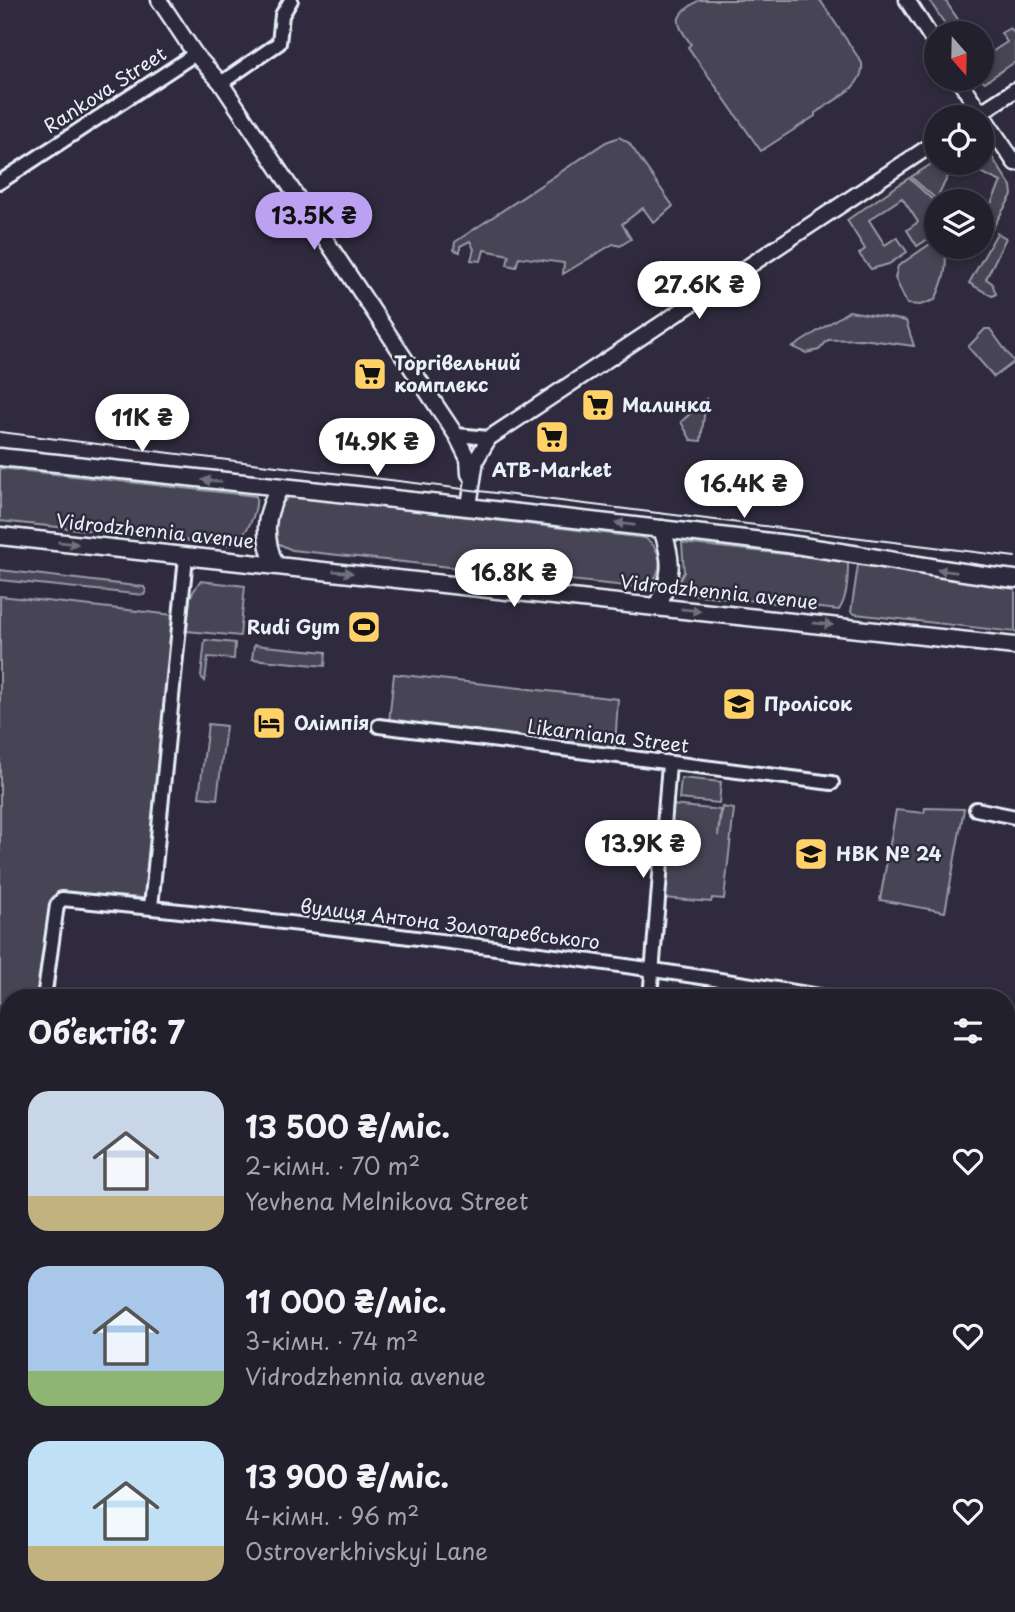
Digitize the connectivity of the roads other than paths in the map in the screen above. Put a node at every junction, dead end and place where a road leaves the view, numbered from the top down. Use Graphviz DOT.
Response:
graph roads {
  1 [pos="159,0"];
  2 [pos="291,0"];
  3 [pos="907,0"];
  4 [pos="924,26"];
  5 [pos="195,54"];
  6 [pos="221,83"];
  7 [pos="1015,90"];
  8 [pos="992,105"];
  9 [pos="994,136"];
  10 [pos="924,150"];
  11 [pos="1015,163"];
  12 [pos="0,182"];
  13 [pos="456,435"];
  14 [pos="489,438"];
  15 [pos="0,457"];
  16 [pos="280,488"];
  17 [pos="469,506"];
  18 [pos="662,529"];
  19 [pos="0,536"];
  20 [pos="186,557"];
  21 [pos="275,565"];
  22 [pos="1015,579"];
  23 [pos="657,606"];
  24 [pos="1015,646"];
  25 [pos="379,726"];
  26 [pos="669,764"];
  27 [pos="832,783"];
  28 [pos="976,809"];
  29 [pos="1015,817"];
  30 [pos="151,907"];
  31 [pos="652,967"];
  32 [pos="45,989"];
  33 [pos="651,989"];
  34 [pos="780,989"];
  1 -- 5 [label="street"];
  2 -- 6 [label="street"];
  3 -- 4 [label="street"];
  5 -- 6 [label="street"];
  5 -- 12 [label="street, Rankova Street"];
  6 -- 13 [label="street"];
  7 -- 8 [label="street"];
  9 -- 11 [label="street"];
  10 -- 14 [label="street"];
  13 -- 14 [label="street"];
  13 -- 17 [label="street"];
  14 -- 17 [label="street"];
  16 -- 15 [label="main road, one-way"];
  16 -- 17 [label="main road"];
  16 -- 21 [label="main road"];
  18 -- 17 [label="main road, one-way"];
  22 -- 18 [label="main road, one-way"];
  18 -- 23 [label="main road"];
  19 -- 20 [label="main road, Vidrodzhennia avenue, one-way"];
  20 -- 21 [label="main road, Vidrodzhennia avenue"];
  20 -- 30 [label="street"];
  21 -- 23 [label="main road, Vidrodzhennia avenue, one-way"];
  23 -- 24 [label="main road, Vidrodzhennia avenue, one-way"];
  25 -- 26 [label="street, Likarniana Street"];
  26 -- 27 [label="street, Likarniana Street"];
  26 -- 31 [label="street"];
  28 -- 29 [label="street"];
  30 -- 31 [label="street, вулиця Антона Золотаревського"];
  30 -- 32 [label="street, вулиця Антона Золотаревського"];
  31 -- 33 [label="street"];
  31 -- 34 [label="street, вулиця Антона Золотаревського"];
}
